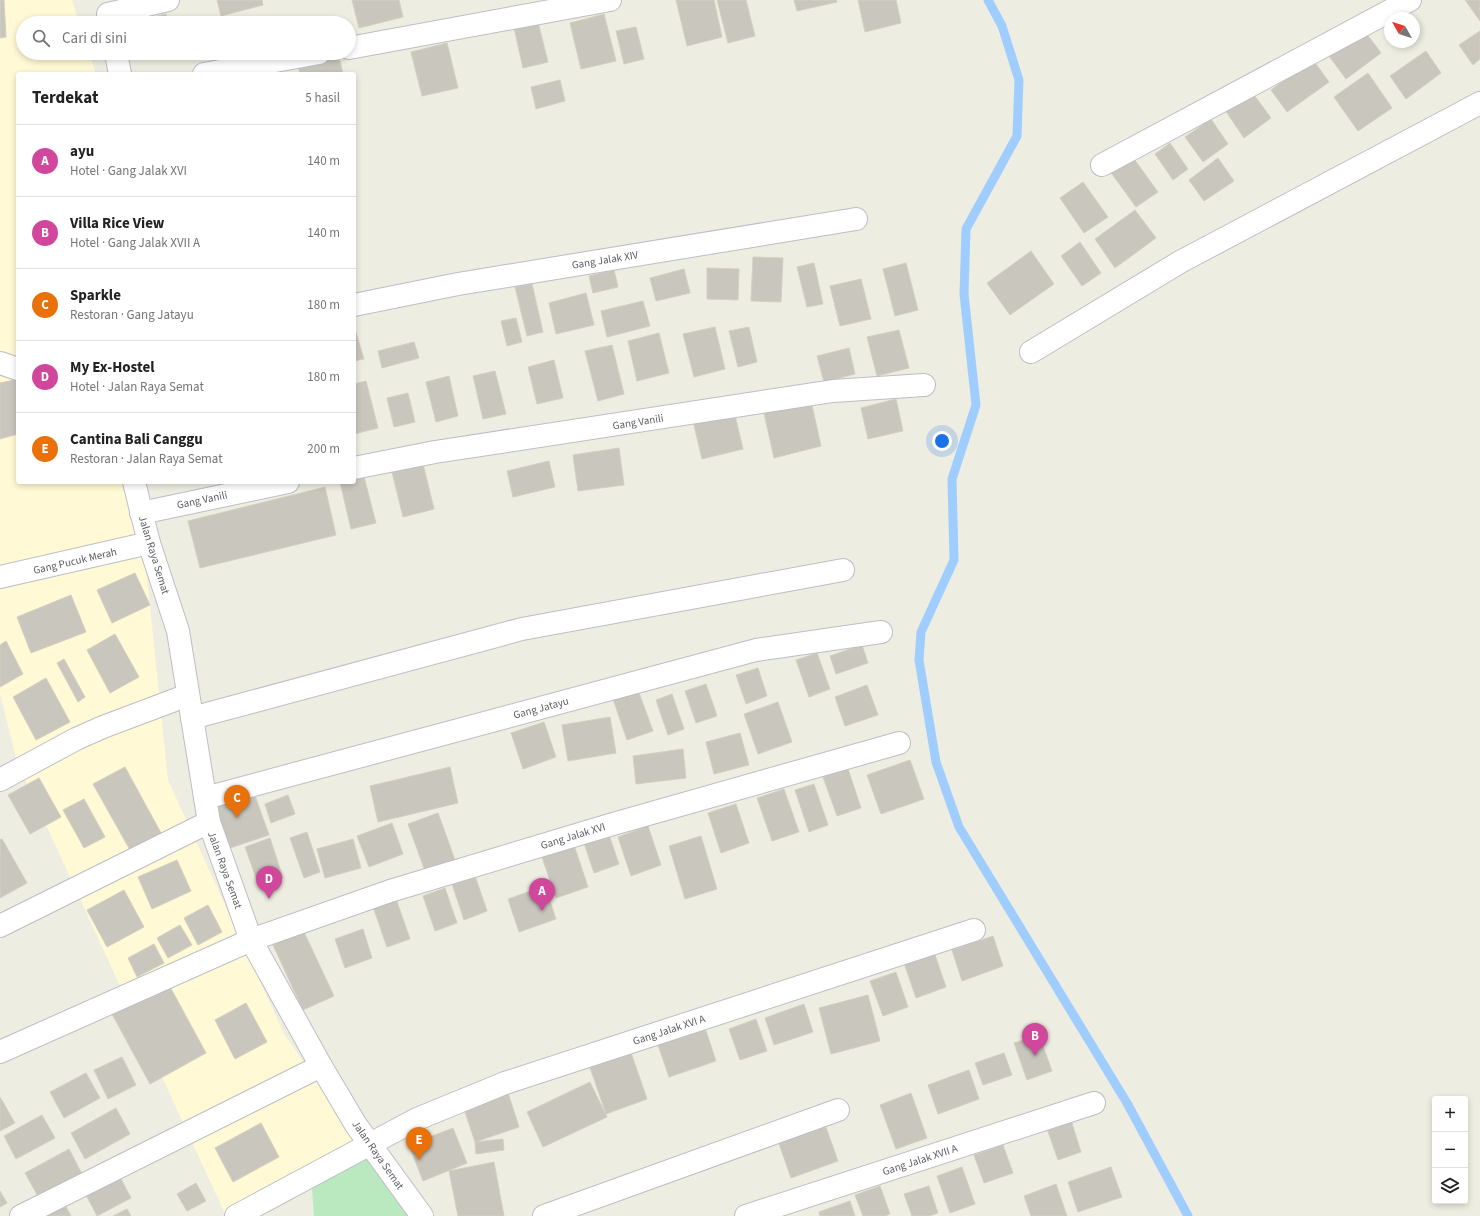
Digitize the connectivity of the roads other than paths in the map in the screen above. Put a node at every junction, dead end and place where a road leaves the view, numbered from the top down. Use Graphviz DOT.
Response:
graph roads {
  1 [pos="168,0"];
  2 [pos="610,0"];
  3 [pos="1410,0"];
  4 [pos="107,12"];
  5 [pos="356,47"];
  6 [pos="117,60"];
  7 [pos="281,60"];
  8 [pos="120,72"];
  9 [pos="215,72"];
  10 [pos="1480,103"];
  11 [pos="1102,165"];
  12 [pos="856,218"];
  13 [pos="356,305"];
  14 [pos="1031,352"];
  15 [pos="0,363"];
  16 [pos="16,368"];
  17 [pos="924,385"];
  18 [pos="356,468"];
  19 [pos="134,484"];
  20 [pos="279,484"];
  21 [pos="141,513"];
  22 [pos="149,543"];
  23 [pos="843,570"];
  24 [pos="0,577"];
  25 [pos="881,632"];
  26 [pos="188,695"];
  27 [pos="192,718"];
  28 [pos="899,742"];
  29 [pos="0,780"];
  30 [pos="204,798"];
  31 [pos="208,822"];
  32 [pos="0,926"];
  33 [pos="974,930"];
  34 [pos="251,940"];
  35 [pos="0,1052"];
  36 [pos="321,1066"];
  37 [pos="1094,1103"];
  38 [pos="838,1110"];
  39 [pos="368,1144"];
  40 [pos="21,1216"];
  41 [pos="236,1216"];
  42 [pos="422,1216"];
  43 [pos="544,1216"];
  44 [pos="746,1216"];
  1 -- 4 [label="street"];
  2 -- 5 [label="street"];
  3 -- 11 [label="street"];
  6 -- 8 [label="street"];
  7 -- 9 [label="street"];
  10 -- 14 [label="street"];
  12 -- 13 [label="street, Gang Jalak XIV"];
  15 -- 16 [label="street"];
  17 -- 18 [label="street, Gang Vanili"];
  19 -- 21 [label="street, Jalan Raya Semat"];
  20 -- 21 [label="street, Gang Vanili"];
  21 -- 22 [label="street, Jalan Raya Semat"];
  22 -- 24 [label="street, Gang Pucuk Merah"];
  22 -- 26 [label="street, Jalan Raya Semat"];
  23 -- 27 [label="street"];
  25 -- 30 [label="street, Gang Jatayu"];
  26 -- 27 [label="street, Jalan Raya Semat"];
  26 -- 29 [label="street"];
  27 -- 30 [label="street, Jalan Raya Semat"];
  28 -- 34 [label="street, Gang Jalak XVI"];
  30 -- 31 [label="street, Jalan Raya Semat"];
  31 -- 32 [label="street"];
  31 -- 34 [label="street, Jalan Raya Semat"];
  33 -- 39 [label="street, Gang Jalak XVI A"];
  34 -- 35 [label="street, Gang Jalak XVI"];
  34 -- 36 [label="street, Jalan Raya Semat"];
  36 -- 39 [label="street, Jalan Raya Semat"];
  36 -- 40 [label="street"];
  37 -- 44 [label="street, Gang Jalak XVII A"];
  38 -- 43 [label="street"];
  39 -- 41 [label="street, Gang Jalak XVI A"];
  39 -- 42 [label="street, Jalan Raya Semat"];
}
